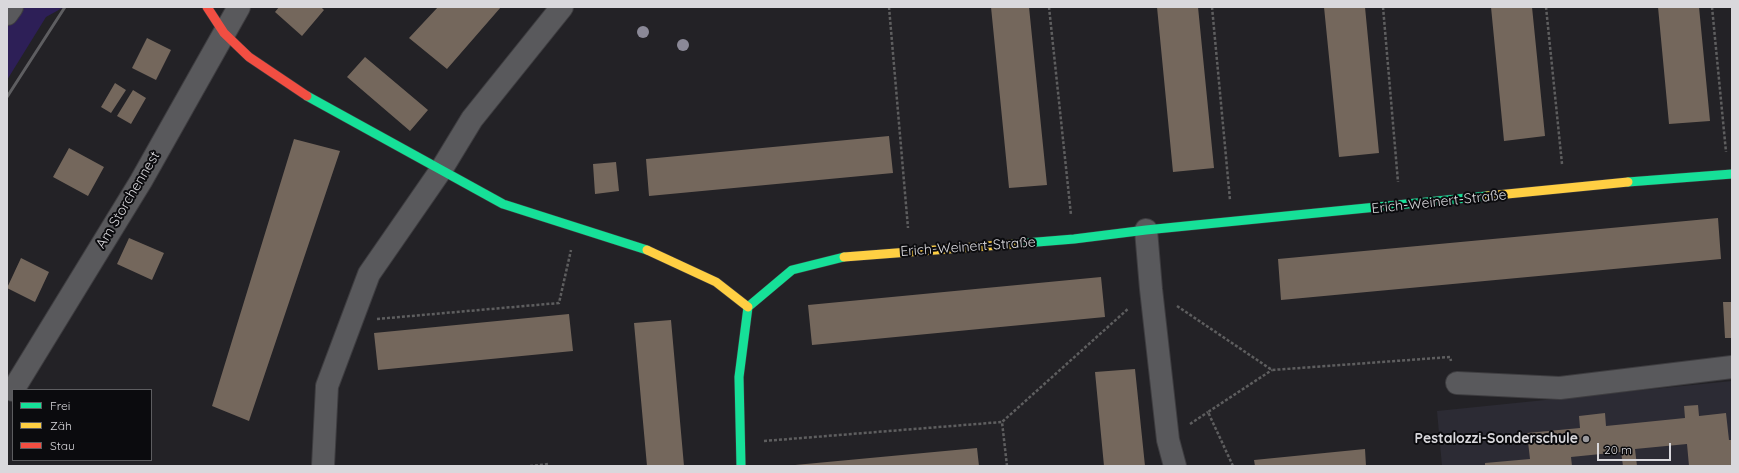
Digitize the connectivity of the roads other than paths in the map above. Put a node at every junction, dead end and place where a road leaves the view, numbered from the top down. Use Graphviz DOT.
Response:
graph roads {
  1 [pos="12,7"];
  2 [pos="207,7"];
  3 [pos="239,7"];
  4 [pos="562,7"];
  5 [pos="7,14"];
  6 [pos="224,33"];
  7 [pos="441,170"];
  8 [pos="1730,175"];
  9 [pos="1146,230"];
  10 [pos="748,307"];
  11 [pos="1732,368"];
  12 [pos="1457,383"];
  13 [pos="14,389"];
  14 [pos="12,392"];
  15 [pos="7,403"];
  16 [pos="322,466"];
  17 [pos="741,466"];
  18 [pos="1175,466"];
  1 -- 5 [label="street"];
  2 -- 6 [label="street"];
  3 -- 6 [label="street, Am Storchennest"];
  4 -- 7 [label="street"];
  6 -- 7 [label="street"];
  6 -- 13 [label="street, Am Storchennest"];
  7 -- 10 [label="street"];
  7 -- 16 [label="street"];
  8 -- 9 [label="street, Erich-Weinert-Straße"];
  9 -- 10 [label="street, Erich-Weinert-Straße"];
  9 -- 18 [label="street"];
  10 -- 17 [label="street"];
  11 -- 12 [label="street"];
  14 -- 15 [label="street, Am Storchennest"];
}
